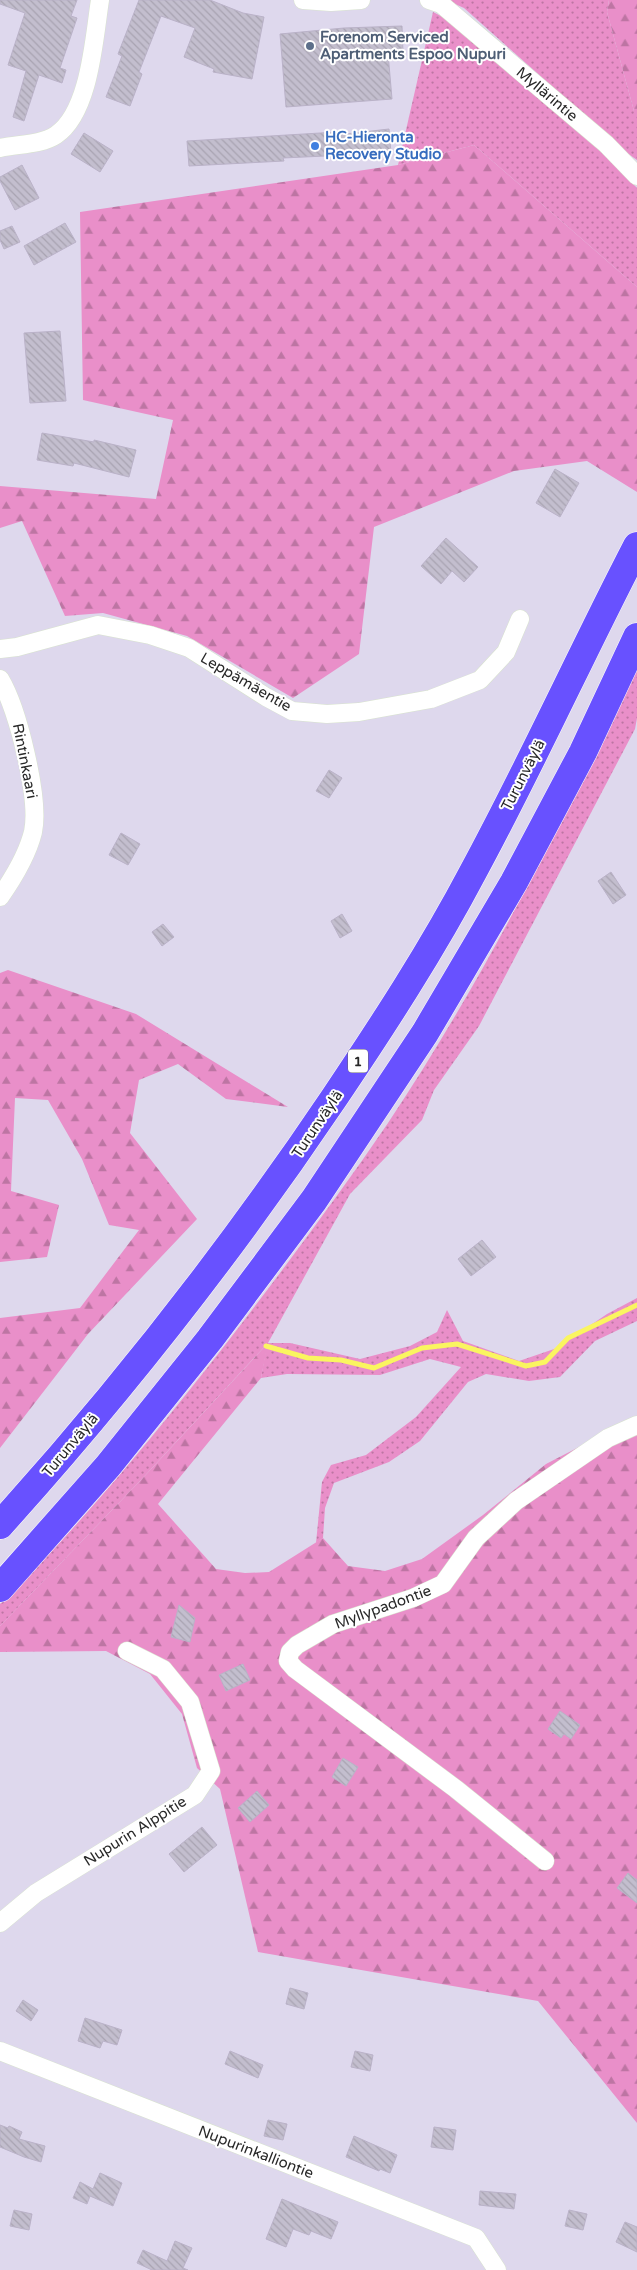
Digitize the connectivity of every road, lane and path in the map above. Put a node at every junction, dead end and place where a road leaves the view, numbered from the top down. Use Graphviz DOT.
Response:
graph roads {
  1 [pos="100,0"];
  2 [pos="303,0"];
  3 [pos="360,0"];
  4 [pos="429,0"];
  5 [pos="0,148"];
  6 [pos="637,176"];
  7 [pos="637,546"];
  8 [pos="520,619"];
  9 [pos="637,637"];
  10 [pos="0,649"];
  11 [pos="0,679"];
  12 [pos="0,897"];
  13 [pos="637,1425"];
  14 [pos="0,1525"];
  15 [pos="0,1588"];
  16 [pos="128,1651"];
  17 [pos="544,1861"];
  18 [pos="0,1923"];
  19 [pos="0,2052"];
  20 [pos="497,2270"];
  1 -- 5 [label="street"];
  2 -- 3 [label="street"];
  4 -- 6 [label="street, Myllärintie"];
  7 -- 14 [label="highway, Turunväylä / 1"];
  8 -- 10 [label="street, Leppämäentie"];
  9 -- 15 [label="highway"];
  11 -- 12 [label="street, Rintinkaari"];
  13 -- 17 [label="street, Myllypadontie"];
  16 -- 18 [label="street, Nupurin Alppitie"];
  19 -- 20 [label="street, Nupurinkalliontie"];
}
